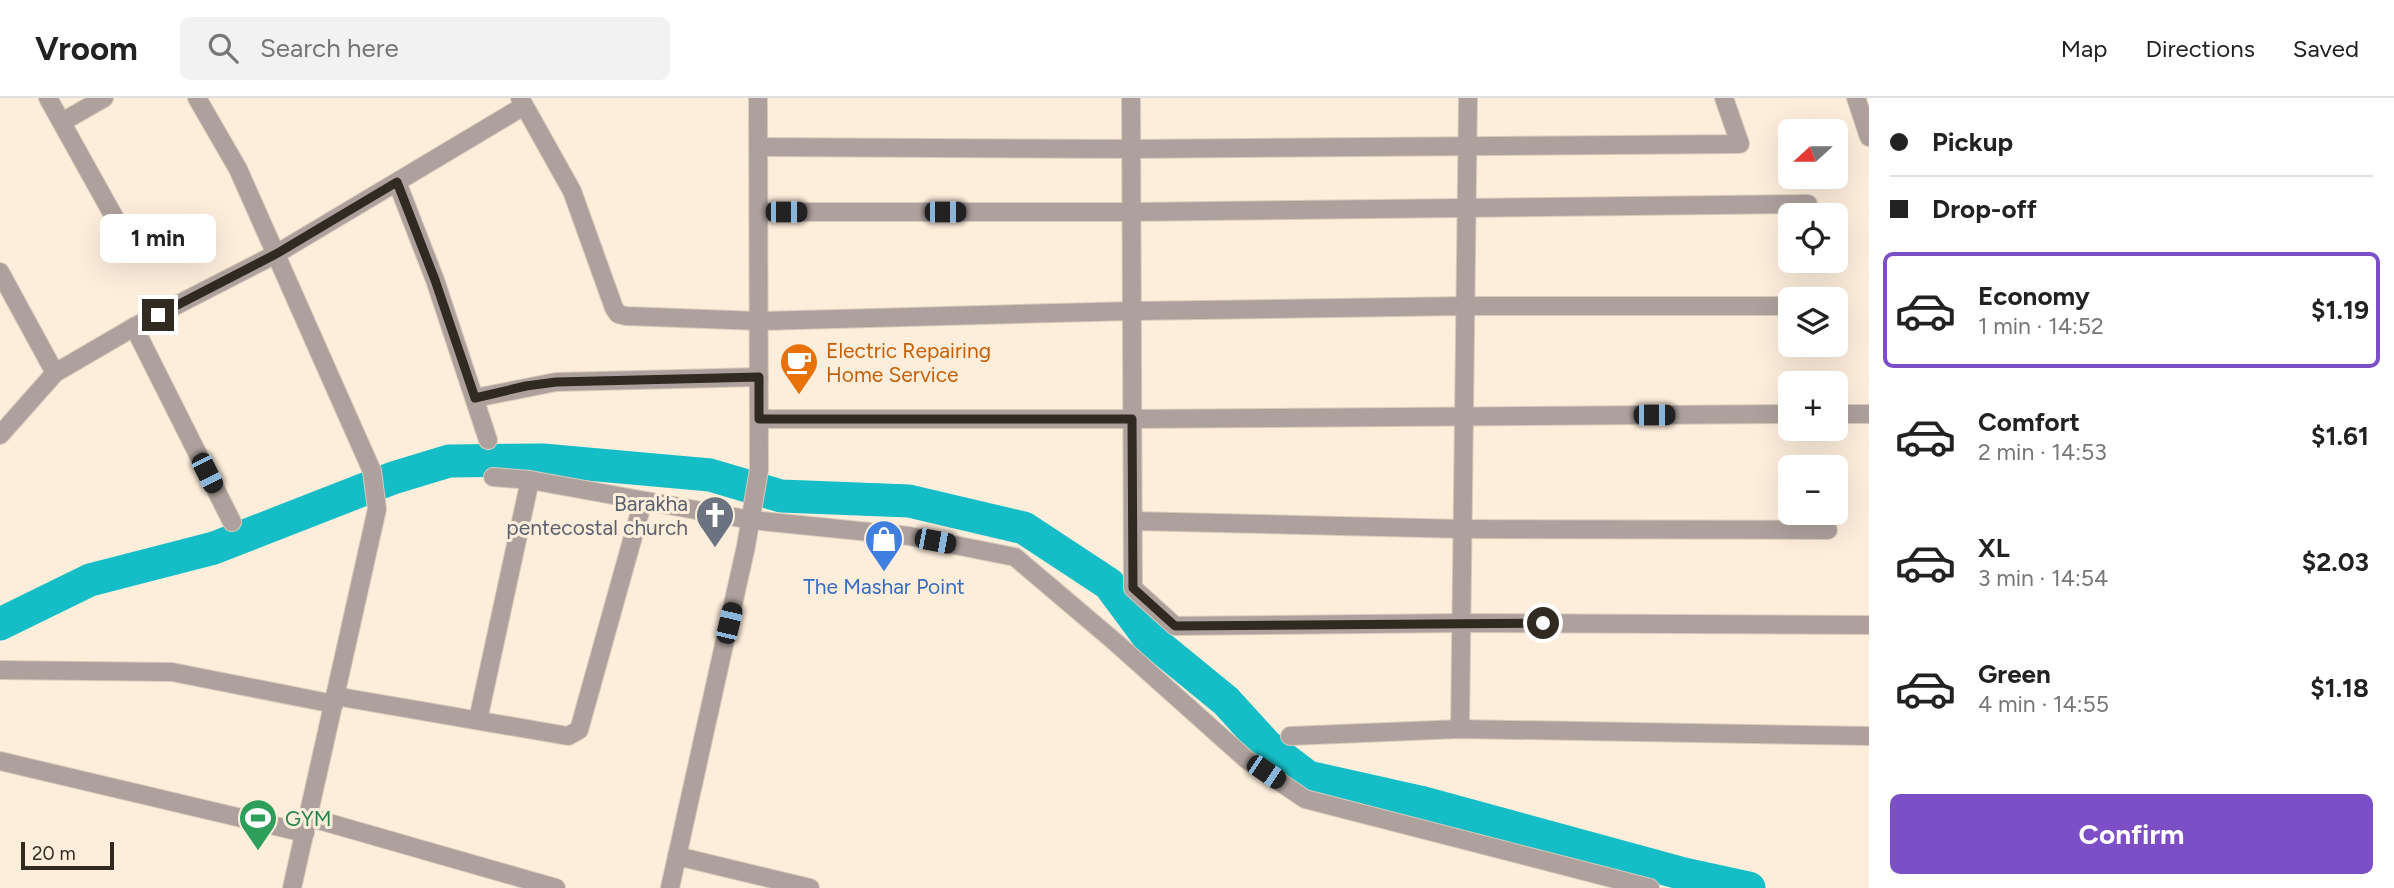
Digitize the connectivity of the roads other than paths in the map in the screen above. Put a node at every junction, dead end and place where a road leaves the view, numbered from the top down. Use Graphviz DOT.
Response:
graph roads {
  1 [pos="48,98"];
  2 [pos="104,98"];
  3 [pos="197,98"];
  4 [pos="758,98"];
  5 [pos="1131,98"];
  6 [pos="1468,98"];
  7 [pos="1724,98"];
  8 [pos="1856,98"];
  9 [pos="522,102"];
  10 [pos="62,122"];
  11 [pos="1869,137"];
  12 [pos="760,147"];
  13 [pos="1467,147"];
  14 [pos="1132,149"];
  15 [pos="397,182"];
  16 [pos="1778,204"];
  17 [pos="1466,207"];
  18 [pos="759,212"];
  19 [pos="1131,212"];
  20 [pos="132,249"];
  21 [pos="276,254"];
  22 [pos="0,272"];
  23 [pos="1465,306"];
  24 [pos="1778,306"];
  25 [pos="1132,311"];
  26 [pos="759,321"];
  27 [pos="134,327"];
  28 [pos="55,373"];
  29 [pos="759,377"];
  30 [pos="475,398"];
  31 [pos="1778,414"];
  32 [pos="1848,414"];
  33 [pos="1869,414"];
  34 [pos="1464,415"];
  35 [pos="759,419"];
  36 [pos="1132,419"];
  37 [pos="0,435"];
  38 [pos="488,440"];
  39 [pos="493,477"];
  40 [pos="530,480"];
  41 [pos="643,501"];
  42 [pos="752,515"];
  43 [pos="1133,521"];
  44 [pos="232,522"];
  45 [pos="1463,529"];
  46 [pos="1828,530"];
  47 [pos="1462,623"];
  48 [pos="1869,625"];
  49 [pos="0,670"];
  50 [pos="334,700"];
  51 [pos="478,720"];
  52 [pos="1460,729"];
  53 [pos="1290,736"];
  54 [pos="1869,736"];
  55 [pos="0,761"];
  56 [pos="307,825"];
  57 [pos="677,856"];
  58 [pos="292,888"];
  59 [pos="556,888"];
  60 [pos="670,888"];
  61 [pos="810,888"];
  62 [pos="1650,888"];
  1 -- 10 [label="street"];
  2 -- 10 [label="street"];
  3 -- 21 [label="street"];
  4 -- 12 [label="street"];
  5 -- 14 [label="street"];
  6 -- 13 [label="street"];
  7 -- 13 [label="street"];
  8 -- 11 [label="street"];
  9 -- 15 [label="street"];
  9 -- 26 [label="street"];
  10 -- 20 [label="street"];
  12 -- 14 [label="street"];
  12 -- 18 [label="street"];
  13 -- 14 [label="street"];
  13 -- 17 [label="street"];
  14 -- 19 [label="street"];
  15 -- 21 [label="street"];
  15 -- 30 [label="street"];
  16 -- 17 [label="street"];
  17 -- 19 [label="street"];
  17 -- 23 [label="street"];
  18 -- 19 [label="street"];
  18 -- 26 [label="street"];
  19 -- 25 [label="street"];
  21 -- 27 [label="street"];
  21 -- 50 [label="street"];
  22 -- 28 [label="street"];
  23 -- 24 [label="street"];
  23 -- 25 [label="street"];
  23 -- 34 [label="street"];
  25 -- 26 [label="street"];
  25 -- 36 [label="street"];
  26 -- 29 [label="street"];
  27 -- 28 [label="street"];
  27 -- 44 [label="street"];
  28 -- 37 [label="street"];
  29 -- 30 [label="street"];
  29 -- 35 [label="street"];
  30 -- 38 [label="street"];
  31 -- 34 [label="street"];
  32 -- 33 [label="street"];
  34 -- 36 [label="street"];
  34 -- 45 [label="street"];
  35 -- 36 [label="street"];
  35 -- 42 [label="street"];
  36 -- 43 [label="street"];
  39 -- 40 [label="street"];
  40 -- 41 [label="street"];
  40 -- 51 [label="street"];
  41 -- 42 [label="street"];
  41 -- 51 [label="street"];
  42 -- 57 [label="street"];
  42 -- 62 [label="street"];
  43 -- 45 [label="street"];
  43 -- 47 [label="street"];
  45 -- 46 [label="street"];
  45 -- 47 [label="street"];
  47 -- 48 [label="street"];
  47 -- 52 [label="street"];
  49 -- 50 [label="street"];
  50 -- 51 [label="street"];
  50 -- 56 [label="street"];
  52 -- 53 [label="street"];
  52 -- 54 [label="street"];
  55 -- 56 [label="street"];
  56 -- 58 [label="street"];
  56 -- 59 [label="street"];
  57 -- 60 [label="street"];
  57 -- 61 [label="street"];
}
